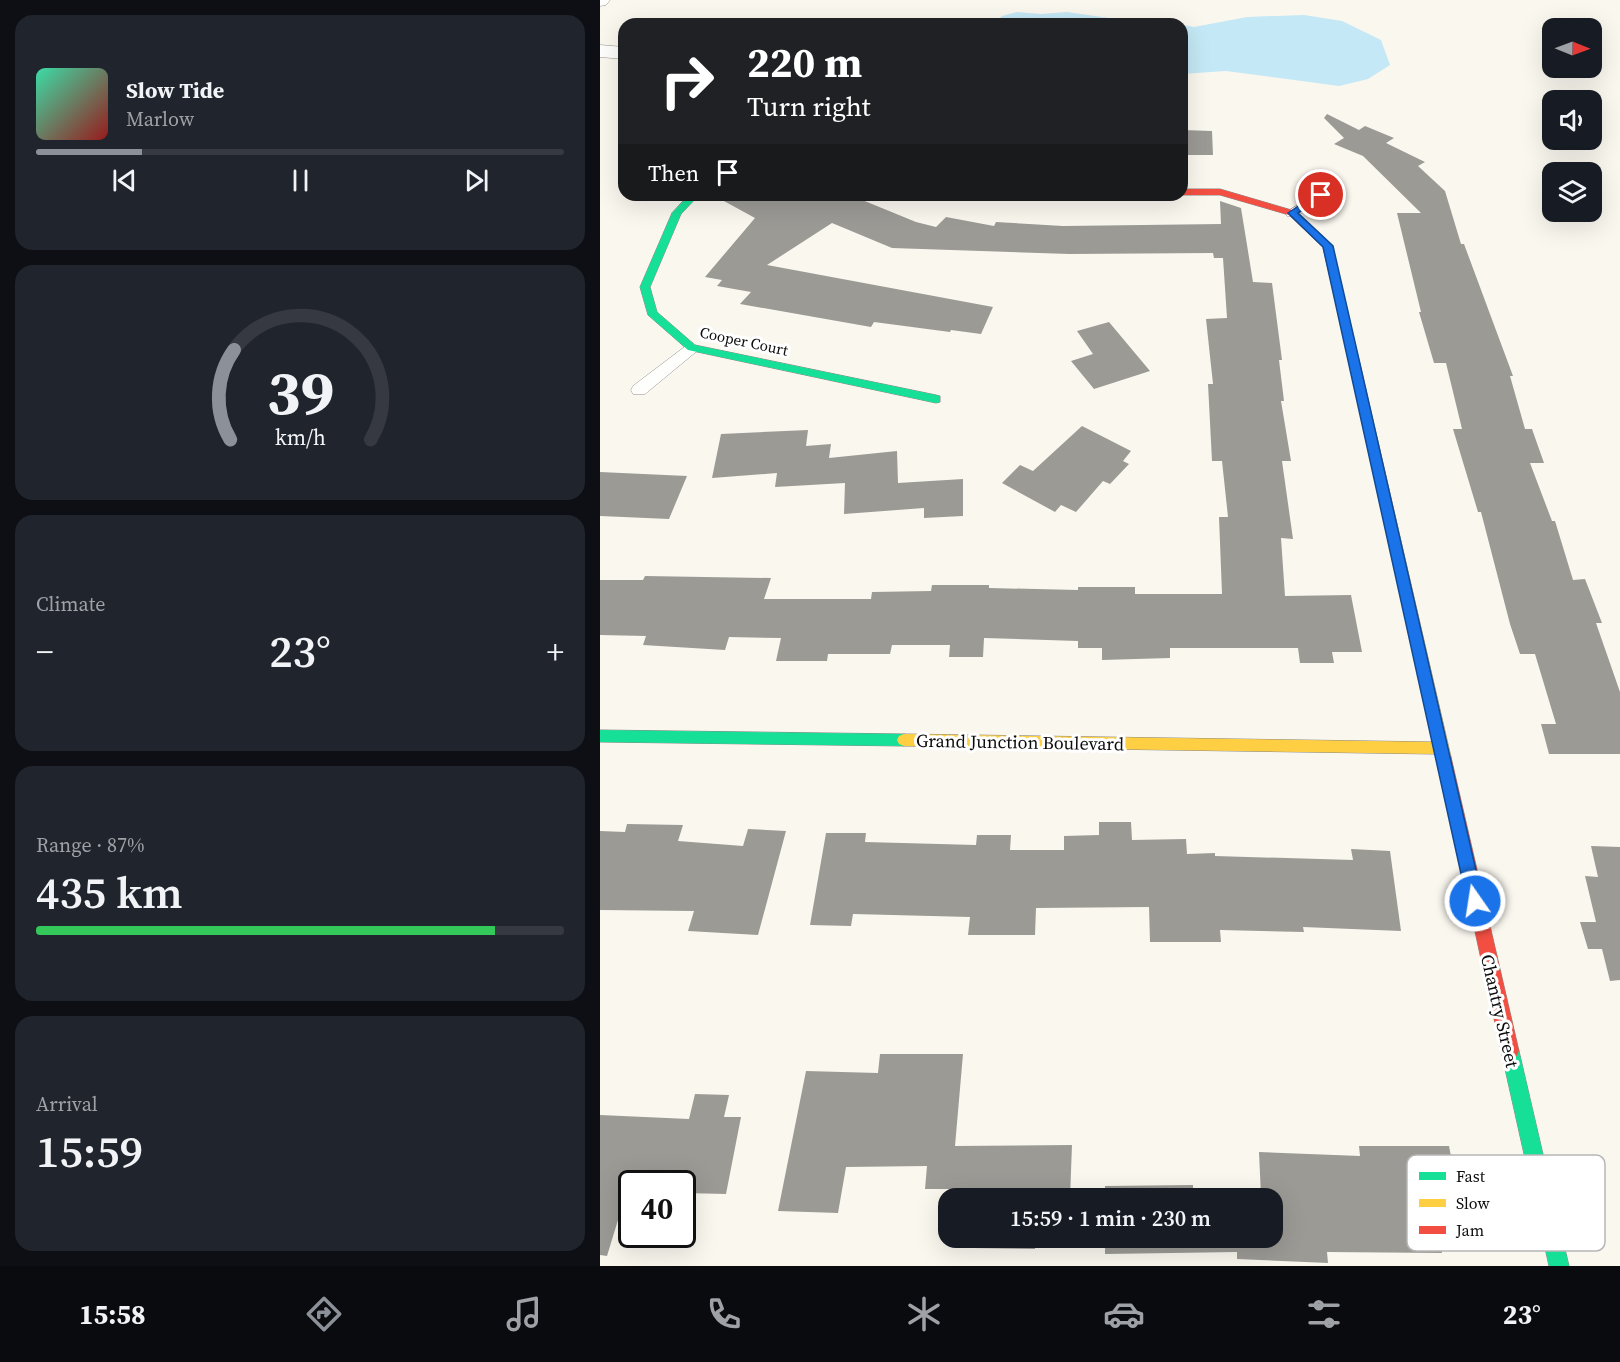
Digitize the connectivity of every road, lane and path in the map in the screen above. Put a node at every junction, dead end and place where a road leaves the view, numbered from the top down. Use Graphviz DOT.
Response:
graph roads {
  1 [pos="600,51"];
  2 [pos="618,52"];
  3 [pos="1188,192"];
  4 [pos="1321,195"];
  5 [pos="688,201"];
  6 [pos="1292,213"];
  7 [pos="692,348"];
  8 [pos="639,390"];
  9 [pos="936,399"];
  10 [pos="600,736"];
  11 [pos="1440,748"];
  12 [pos="1533,1155"];
  13 [pos="1555,1251"];
  14 [pos="1558,1266"];
  1 -- 2 [label="street"];
  3 -- 6 [label="street, Chantry Street"];
  4 -- 6 [label="lane"];
  5 -- 7 [label="street, Cooper Court"];
  6 -- 11 [label="street, Chantry Street"];
  7 -- 8 [label="lane"];
  7 -- 9 [label="street, Cooper Court"];
  10 -- 11 [label="street, Grand Junction Boulevard"];
  11 -- 12 [label="street, Chantry Street"];
  13 -- 14 [label="street, Chantry Street"];
}
